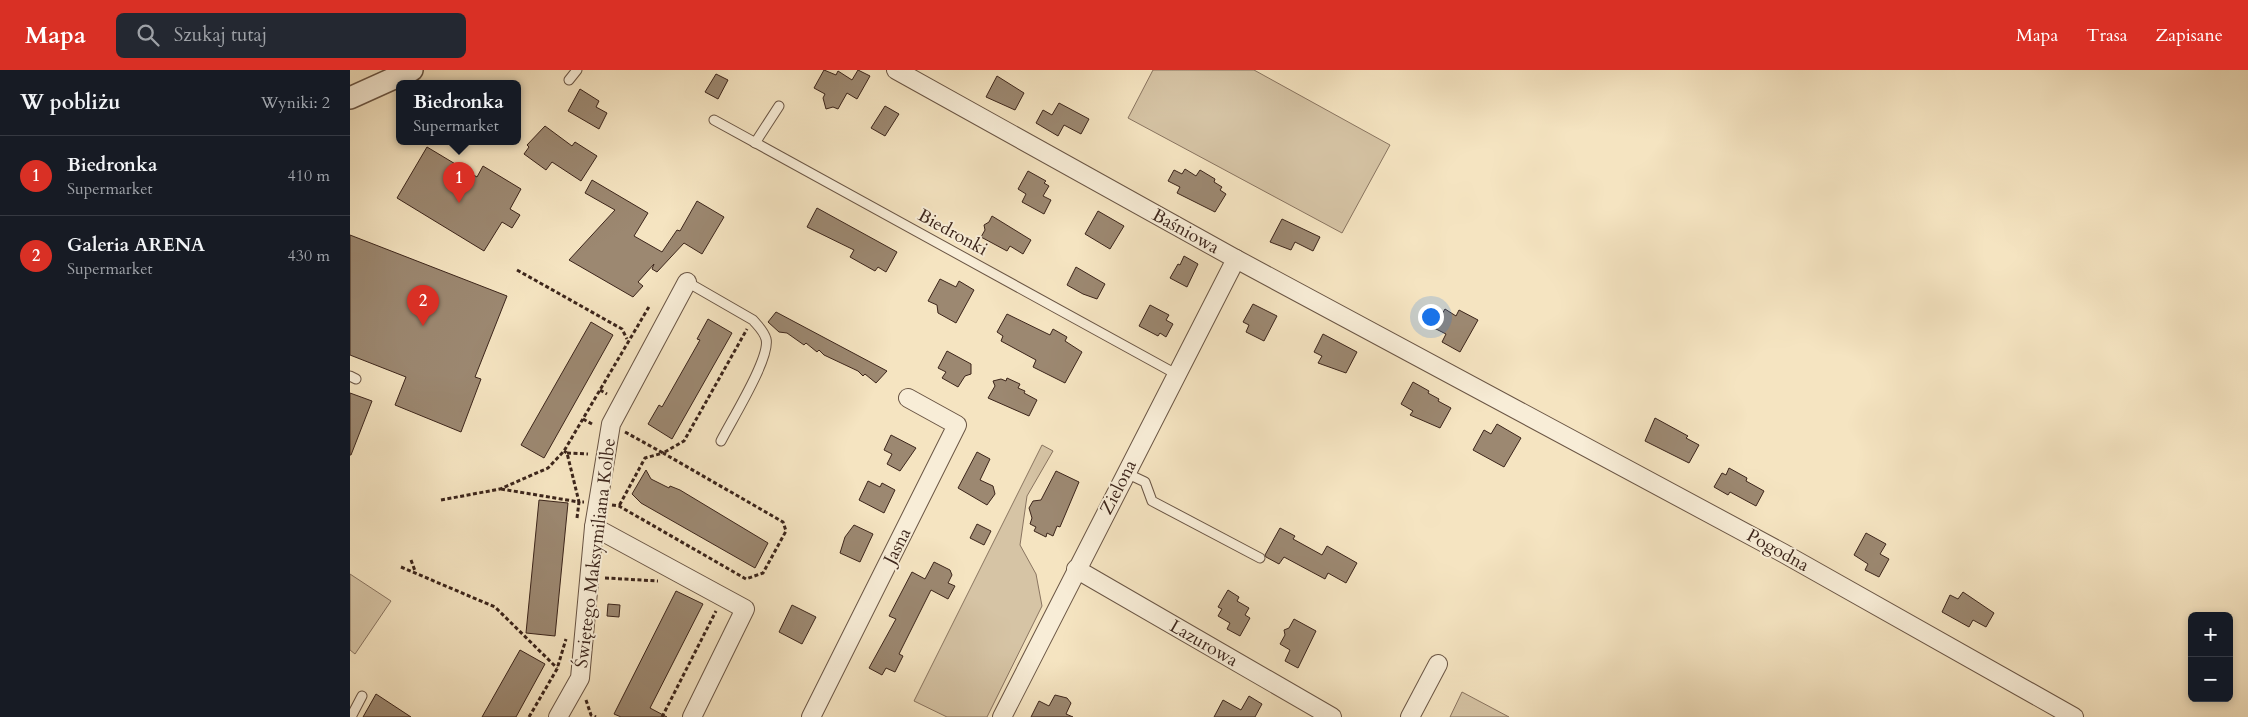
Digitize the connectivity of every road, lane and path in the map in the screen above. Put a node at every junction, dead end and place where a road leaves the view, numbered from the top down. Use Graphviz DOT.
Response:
graph roads {
  1 [pos="412,70"];
  2 [pos="576,70"];
  3 [pos="896,70"];
  4 [pos="569,80"];
  5 [pos="350,98"];
  6 [pos="779,106"];
  7 [pos="714,120"];
  8 [pos="755,143"];
  9 [pos="1236,259"];
  10 [pos="517,270"];
  11 [pos="687,282"];
  12 [pos="650,304"];
  13 [pos="753,320"];
  14 [pos="628,339"];
  15 [pos="616,362"];
  16 [pos="623,365"];
  17 [pos="1176,374"];
  18 [pos="1479,388"];
  19 [pos="600,390"];
  20 [pos="608,394"];
  21 [pos="908,398"];
  22 [pos="583,419"];
  23 [pos="592,424"];
  24 [pos="611,424"];
  25 [pos="721,440"];
  26 [pos="566,452"];
  27 [pos="663,453"];
  28 [pos="588,454"];
  29 [pos="1126,473"];
  30 [pos="500,489"];
  31 [pos="441,500"];
  32 [pos="579,502"];
  33 [pos="598,504"];
  34 [pos="619,506"];
  35 [pos="577,519"];
  36 [pos="594,527"];
  37 [pos="1260,558"];
  38 [pos="411,560"];
  39 [pos="402,567"];
  40 [pos="1076,569"];
  41 [pos="415,571"];
  42 [pos="604,578"];
  43 [pos="661,581"];
  44 [pos="708,605"];
  45 [pos="567,630"];
  46 [pos="1438,664"];
  47 [pos="557,667"];
  48 [pos="564,670"];
  49 [pos="362,696"];
  50 [pos="586,700"];
  51 [pos="590,716"];
  52 [pos="351,717"];
  53 [pos="529,717"];
  54 [pos="558,717"];
  55 [pos="596,717"];
  56 [pos="662,717"];
  57 [pos="692,717"];
  58 [pos="811,717"];
  59 [pos="1002,717"];
  60 [pos="1332,717"];
  61 [pos="1410,717"];
  62 [pos="2074,717"];
  1 -- 5 [label="street"];
  2 -- 4 [label="lane"];
  3 -- 9 [label="street, Baśniowa"];
  6 -- 8 [label="lane"];
  7 -- 8 [label="lane, Biedronki"];
  8 -- 17 [label="lane, Biedronki"];
  9 -- 17 [label="street, Zielona"];
  9 -- 18 [label="street, Baśniowa"];
  10 -- 14 [label="path"];
  11 -- 13 [label="lane"];
  11 -- 24 [label="street, Świętego Maksymiliana Kolbe"];
  12 -- 14 [label="path"];
  13 -- 25 [label="lane"];
  13 -- 27 [label="path"];
  14 -- 15 [label="path"];
  15 -- 16 [label="path"];
  15 -- 19 [label="path"];
  17 -- 29 [label="street, Zielona"];
  18 -- 62 [label="street, Pogodna"];
  19 -- 20 [label="path"];
  19 -- 22 [label="path"];
  21 -- 58 [label="street, Jasna"];
  22 -- 23 [label="path"];
  22 -- 26 [label="path"];
  24 -- 27 [label="path"];
  24 -- 33 [label="street, Świętego Maksymiliana Kolbe"];
  26 -- 28 [label="path"];
  26 -- 30 [label="path"];
  26 -- 32 [label="path"];
  27 -- 34 [label="path"];
  27 -- 34 [label="path"];
  29 -- 37 [label="lane"];
  29 -- 40 [label="street, Zielona"];
  30 -- 31 [label="path"];
  30 -- 32 [label="path"];
  32 -- 33 [label="path"];
  32 -- 35 [label="path"];
  33 -- 34 [label="path"];
  33 -- 36 [label="street, Świętego Maksymiliana Kolbe"];
  36 -- 54 [label="street, Świętego Maksymiliana Kolbe"];
  36 -- 57 [label="street"];
  38 -- 41 [label="path"];
  39 -- 41 [label="path"];
  40 -- 59 [label="street, Zielona"];
  40 -- 60 [label="street, Lazurowa"];
  41 -- 47 [label="path"];
  42 -- 43 [label="path"];
  44 -- 56 [label="path"];
  45 -- 47 [label="path"];
  46 -- 61 [label="street"];
  47 -- 48 [label="path"];
  47 -- 53 [label="path"];
  49 -- 52 [label="lane"];
  50 -- 51 [label="path"];
  51 -- 55 [label="path"];
}
